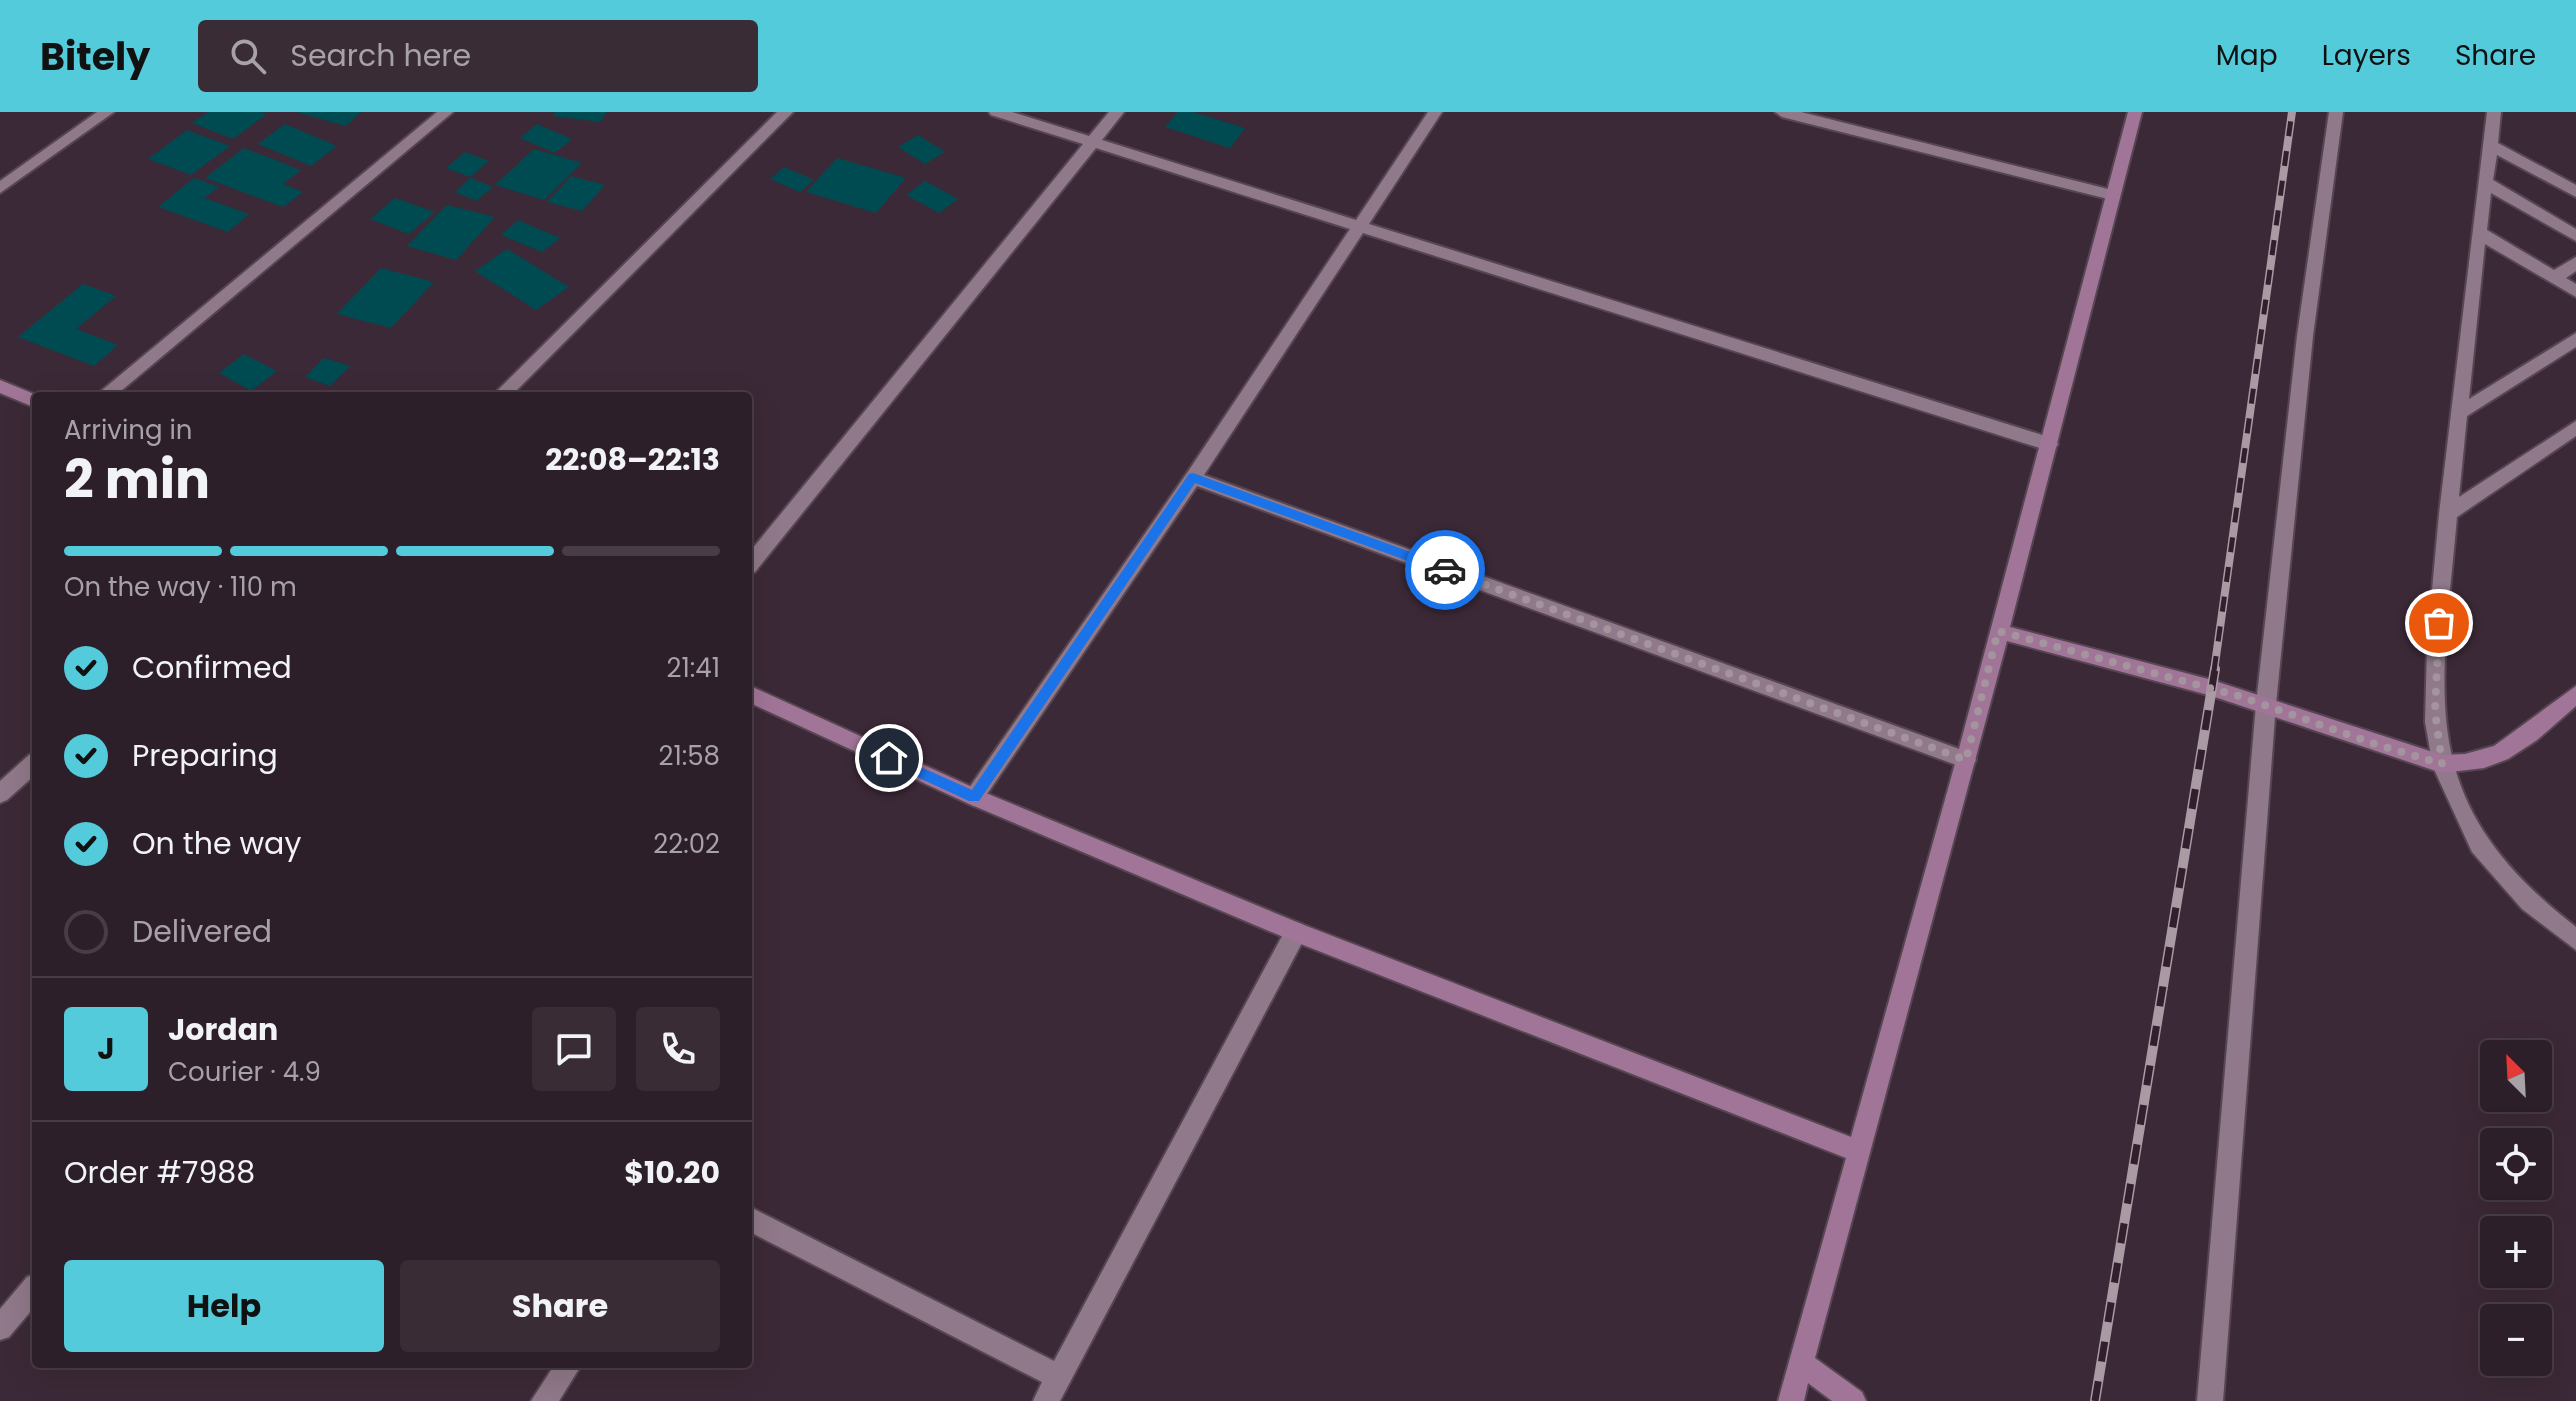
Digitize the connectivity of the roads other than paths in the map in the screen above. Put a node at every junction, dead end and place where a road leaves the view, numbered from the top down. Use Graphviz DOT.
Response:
graph roads {
  1 [pos="107,112"];
  2 [pos="446,112"];
  3 [pos="786,112"];
  4 [pos="996,112"];
  5 [pos="1117,112"];
  6 [pos="1435,112"];
  7 [pos="1782,112"];
  8 [pos="2135,112"];
  9 [pos="2336,112"];
  10 [pos="2494,112"];
  11 [pos="1092,142"];
  12 [pos="2492,146"];
  13 [pos="2486,183"];
  14 [pos="0,188"];
  15 [pos="2574,188"];
  16 [pos="2112,195"];
  17 [pos="1361,228"];
  18 [pos="2478,232"];
  19 [pos="2576,236"];
  20 [pos="2576,263"];
  21 [pos="2554,278"];
  22 [pos="2576,291"];
  23 [pos="2576,339"];
  24 [pos="0,386"];
  25 [pos="109,392"];
  26 [pos="505,392"];
  27 [pos="32,400"];
  28 [pos="2459,413"];
  29 [pos="2576,427"];
  30 [pos="2049,444"];
  31 [pos="1193,478"];
  32 [pos="2448,514"];
  33 [pos="752,562"];
  34 [pos="1998,631"];
  35 [pos="2576,694"];
  36 [pos="752,695"];
  37 [pos="2266,704"];
  38 [pos="1966,760"];
  39 [pos="2442,764"];
  40 [pos="32,765"];
  41 [pos="0,794"];
  42 [pos="974,797"];
  43 [pos="1296,932"];
  44 [pos="2576,940"];
  45 [pos="1859,1152"];
  46 [pos="752,1220"];
  47 [pos="32,1291"];
  48 [pos="0,1328"];
  49 [pos="1802,1363"];
  50 [pos="567,1368"];
  51 [pos="1058,1377"];
  52 [pos="544,1401"];
  53 [pos="1046,1401"];
  54 [pos="1791,1401"];
  55 [pos="1853,1401"];
  56 [pos="2210,1401"];
  1 -- 14 [label="street"];
  2 -- 25 [label="street"];
  3 -- 26 [label="street"];
  4 -- 11 [label="street"];
  5 -- 11 [label="street"];
  6 -- 17 [label="street"];
  7 -- 16 [label="street"];
  8 -- 16 [label="street"];
  9 -- 37 [label="street"];
  10 -- 12 [label="street"];
  11 -- 17 [label="street"];
  11 -- 33 [label="street"];
  12 -- 13 [label="street"];
  12 -- 15 [label="street"];
  13 -- 18 [label="street"];
  13 -- 19 [label="street"];
  16 -- 30 [label="street"];
  17 -- 30 [label="street"];
  17 -- 31 [label="street"];
  18 -- 21 [label="street"];
  18 -- 28 [label="street"];
  20 -- 21 [label="street"];
  21 -- 22 [label="street"];
  23 -- 28 [label="street"];
  24 -- 27 [label="street"];
  28 -- 32 [label="street"];
  29 -- 32 [label="street"];
  30 -- 34 [label="street"];
  31 -- 38 [label="street"];
  31 -- 42 [label="street"];
  32 -- 39 [label="street"];
  34 -- 37 [label="street"];
  34 -- 38 [label="street"];
  35 -- 39 [label="street"];
  36 -- 42 [label="street"];
  37 -- 39 [label="street"];
  37 -- 56 [label="street"];
  38 -- 45 [label="street"];
  39 -- 44 [label="street"];
  40 -- 41 [label="street"];
  42 -- 43 [label="street"];
  43 -- 45 [label="street"];
  43 -- 51 [label="street"];
  45 -- 49 [label="street"];
  46 -- 51 [label="street"];
  47 -- 48 [label="street"];
  49 -- 54 [label="street"];
  49 -- 55 [label="street"];
  50 -- 52 [label="street"];
  51 -- 53 [label="street"];
}
